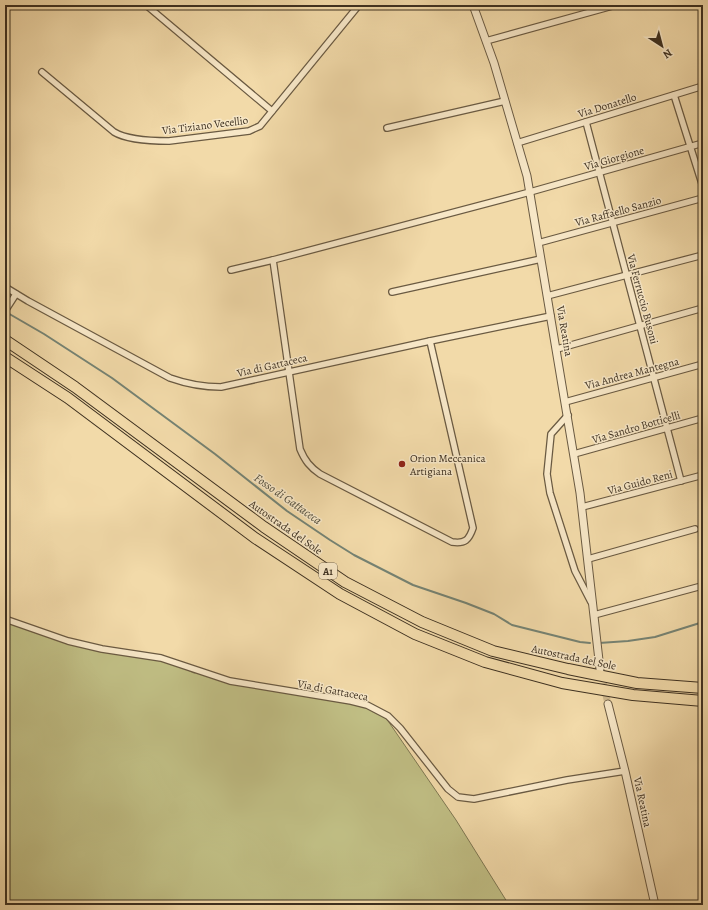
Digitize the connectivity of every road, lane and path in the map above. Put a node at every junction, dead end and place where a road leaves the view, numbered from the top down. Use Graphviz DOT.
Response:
graph roads {
  1 [pos="146,5"];
  2 [pos="359,5"];
  3 [pos="473,5"];
  4 [pos="616,5"];
  5 [pos="486,41"];
  6 [pos="42,72"];
  7 [pos="703,86"];
  8 [pos="674,95"];
  9 [pos="505,101"];
  10 [pos="272,111"];
  11 [pos="586,122"];
  12 [pos="387,128"];
  13 [pos="517,143"];
  14 [pos="703,144"];
  15 [pos="691,147"];
  16 [pos="599,173"];
  17 [pos="703,187"];
  18 [pos="530,192"];
  19 [pos="703,198"];
  20 [pos="612,223"];
  21 [pos="538,243"];
  22 [pos="703,255"];
  23 [pos="541,259"];
  24 [pos="272,260"];
  25 [pos="231,270"];
  26 [pos="626,275"];
  27 [pos="5,287"];
  28 [pos="392,292"];
  29 [pos="16,294"];
  30 [pos="547,296"];
  31 [pos="703,308"];
  32 [pos="5,311"];
  33 [pos="551,316"];
  34 [pos="640,326"];
  35 [pos="5,340"];
  36 [pos="430,341"];
  37 [pos="557,349"];
  38 [pos="5,357"];
  39 [pos="703,364"];
  40 [pos="289,372"];
  41 [pos="654,378"];
  42 [pos="565,402"];
  43 [pos="568,415"];
  44 [pos="703,418"];
  45 [pos="667,428"];
  46 [pos="574,454"];
  47 [pos="703,475"];
  48 [pos="681,481"];
  49 [pos="582,507"];
  50 [pos="695,529"];
  51 [pos="588,559"];
  52 [pos="698,588"];
  53 [pos="593,605"];
  54 [pos="594,616"];
  55 [pos="5,619"];
  56 [pos="600,669"];
  57 [pos="703,688"];
  58 [pos="703,701"];
  59 [pos="608,704"];
  60 [pos="625,771"];
  61 [pos="655,905"];
  1 -- 10 [label="street"];
  2 -- 10 [label="street, Via Tiziano Vecellio"];
  3 -- 5 [label="street, Via Reatina"];
  4 -- 5 [label="street"];
  5 -- 9 [label="street, Via Reatina"];
  6 -- 10 [label="street, Via Tiziano Vecellio"];
  7 -- 8 [label="street, Via Donatello"];
  8 -- 11 [label="street, Via Donatello"];
  8 -- 15 [label="street"];
  9 -- 12 [label="street"];
  9 -- 13 [label="street, Via Reatina"];
  11 -- 13 [label="street, Via Donatello"];
  11 -- 16 [label="street, Via Ferruccio Busoni"];
  13 -- 18 [label="street, Via Reatina"];
  14 -- 15 [label="street, Via Giorgione"];
  15 -- 16 [label="street, Via Giorgione"];
  15 -- 17 [label="street"];
  16 -- 18 [label="street, Via Giorgione"];
  16 -- 20 [label="street, Via Ferruccio Busoni"];
  18 -- 21 [label="street, Via Reatina"];
  18 -- 24 [label="street, Via Giorgione"];
  19 -- 20 [label="street, Via Raffaello Sanzio"];
  20 -- 21 [label="street, Via Raffaello Sanzio"];
  20 -- 26 [label="street, Via Ferruccio Busoni"];
  21 -- 23 [label="street, Via Reatina"];
  22 -- 26 [label="street"];
  23 -- 28 [label="street"];
  23 -- 30 [label="street, Via Reatina"];
  24 -- 25 [label="street, Via Giorgione"];
  24 -- 40 [label="street"];
  26 -- 30 [label="street"];
  26 -- 34 [label="street, Via Ferruccio Busoni"];
  27 -- 29 [label="street, Via di Gattaceca"];
  29 -- 32 [label="street"];
  29 -- 40 [label="street, Via di Gattaceca"];
  30 -- 33 [label="street, Via Reatina"];
  31 -- 34 [label="street"];
  33 -- 36 [label="street, Via di Gattaceca"];
  33 -- 37 [label="street, Via Reatina"];
  34 -- 37 [label="street"];
  34 -- 41 [label="street, Via Ferruccio Busoni"];
  35 -- 57 [label="highway, Autostrada del Sole / A1"];
  36 -- 40 [label="street, Via di Gattaceca"];
  36 -- 40 [label="street"];
  37 -- 42 [label="street, Via Reatina"];
  38 -- 58 [label="highway, A1"];
  39 -- 41 [label="street, Via Andrea Mantegna"];
  41 -- 42 [label="street, Via Andrea Mantegna"];
  41 -- 45 [label="street, Via Ferruccio Busoni"];
  42 -- 43 [label="street, Via Reatina"];
  43 -- 46 [label="street, Via Reatina"];
  43 -- 53 [label="street"];
  44 -- 45 [label="street, Via Sandro Botticelli"];
  45 -- 46 [label="street, Via Sandro Botticelli"];
  45 -- 48 [label="street, Via Ferruccio Busoni"];
  46 -- 49 [label="street, Via Reatina"];
  47 -- 48 [label="street, Via Guido Reni"];
  48 -- 49 [label="street, Via Guido Reni"];
  49 -- 51 [label="street, Via Reatina"];
  50 -- 51 [label="street"];
  51 -- 53 [label="street, Via Reatina"];
  52 -- 54 [label="street"];
  53 -- 54 [label="street, Via Reatina"];
  54 -- 56 [label="street, Via Reatina"];
  55 -- 60 [label="street, Via di Gattaceca"];
  59 -- 60 [label="street, Via Reatina"];
  60 -- 61 [label="street, Via Reatina"];
}
